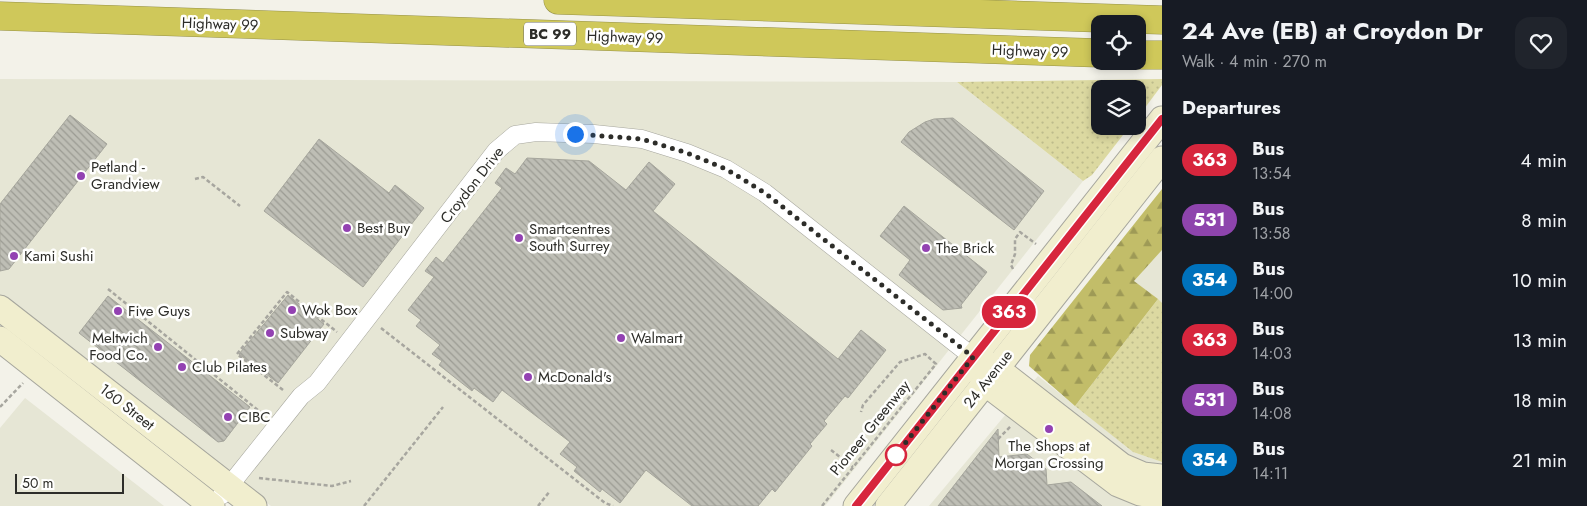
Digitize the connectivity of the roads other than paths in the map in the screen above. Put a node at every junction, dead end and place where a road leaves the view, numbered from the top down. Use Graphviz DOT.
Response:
graph roads {
  1 [pos="558,0"];
  2 [pos="0,16"];
  3 [pos="1162,20"];
  4 [pos="1091,53"];
  5 [pos="1146,55"];
  6 [pos="1162,55"];
  7 [pos="1162,119"];
  8 [pos="1162,159"];
  9 [pos="0,308"];
  10 [pos="0,339"];
  11 [pos="973,357"];
  12 [pos="991,376"];
  13 [pos="1162,476"];
  14 [pos="229,486"];
  15 [pos="1162,497"];
  16 [pos="213,506"];
  17 [pos="254,506"];
  18 [pos="856,506"];
  19 [pos="888,506"];
  1 -- 3 [label="highway, BC 99"];
  2 -- 4 [label="highway, Highway 99 / BC 99"];
  5 -- 6 [label="highway"];
  7 -- 11 [label="street, 24 Avenue"];
  8 -- 12 [label="street, 24 Avenue"];
  9 -- 14 [label="street, 160 Street"];
  10 -- 16 [label="street, 160 Street"];
  11 -- 12 [label="street, Croydon Drive"];
  11 -- 14 [label="street, Croydon Drive"];
  11 -- 18 [label="street, 24 Avenue"];
  12 -- 13 [label="street, Croydon Drive"];
  12 -- 15 [label="street, Croydon Drive"];
  12 -- 19 [label="street, 24 Avenue"];
  14 -- 16 [label="street, Croydon Drive"];
  14 -- 17 [label="street, 160 Street"];
}
